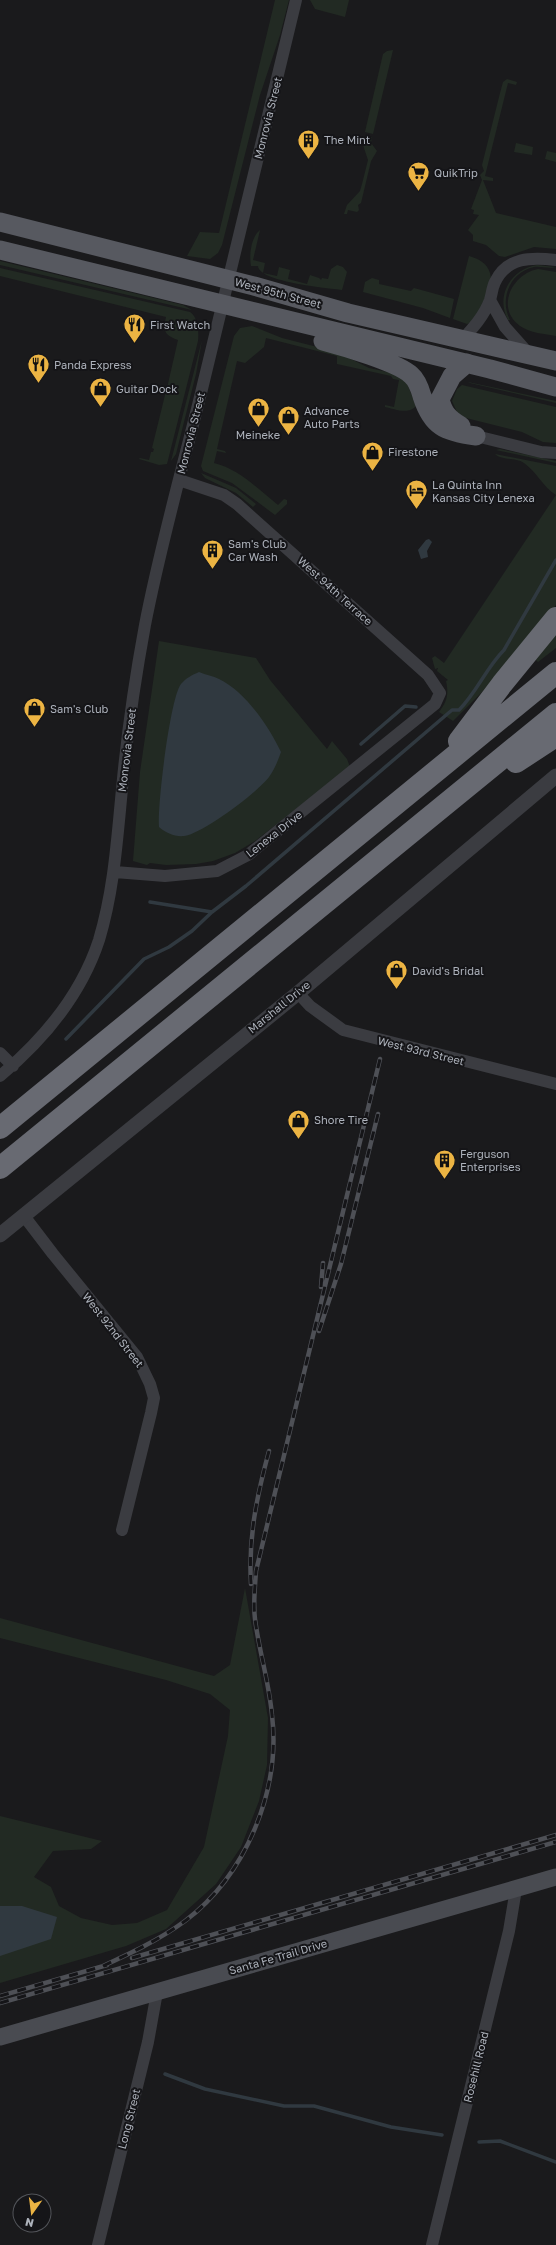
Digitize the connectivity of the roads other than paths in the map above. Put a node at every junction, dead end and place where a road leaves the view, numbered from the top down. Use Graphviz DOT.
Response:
graph roads {
  1 [pos="296,0"];
  2 [pos="0,222"];
  3 [pos="0,250"];
  4 [pos="556,260"];
  5 [pos="228,280"];
  6 [pos="490,300"];
  7 [pos="222,305"];
  8 [pos="276,318"];
  9 [pos="462,340"];
  10 [pos="530,355"];
  11 [pos="556,361"];
  12 [pos="467,363"];
  13 [pos="556,387"];
  14 [pos="476,436"];
  15 [pos="556,453"];
  16 [pos="180,480"];
  17 [pos="556,618"];
  18 [pos="556,673"];
  19 [pos="440,693"];
  20 [pos="556,714"];
  21 [pos="556,736"];
  22 [pos="440,768"];
  23 [pos="556,776"];
  24 [pos="428,819"];
  25 [pos="115,872"];
  26 [pos="298,993"];
  27 [pos="0,1053"];
  28 [pos="12,1066"];
  29 [pos="0,1076"];
  30 [pos="556,1084"];
  31 [pos="0,1128"];
  32 [pos="0,1168"];
  33 [pos="24,1216"];
  34 [pos="0,1235"];
  35 [pos="122,1530"];
  36 [pos="556,1877"];
  37 [pos="516,1889"];
  38 [pos="157,1992"];
  39 [pos="0,2037"];
  40 [pos="98,2245"];
  41 [pos="432,2245"];
  1 -- 5 [label="street, Monrovia Street"];
  2 -- 5 [label="main road, West 95th Street"];
  3 -- 7 [label="main road"];
  4 -- 6 [label="street"];
  5 -- 7 [label="street, Monrovia Street"];
  5 -- 9 [label="main road, West 95th Street"];
  6 -- 9 [label="street"];
  6 -- 10 [label="street"];
  7 -- 8 [label="main road"];
  7 -- 16 [label="street, Monrovia Street"];
  8 -- 12 [label="main road"];
  8 -- 14 [label="main road"];
  9 -- 10 [label="main road, West 95th Street"];
  10 -- 11 [label="main road, West 95th Street"];
  12 -- 13 [label="main road"];
  12 -- 14 [label="main road"];
  14 -- 15 [label="street"];
  16 -- 19 [label="street, West 94th Terrace"];
  16 -- 25 [label="street, Monrovia Street"];
  17 -- 22 [label="highway"];
  18 -- 22 [label="highway"];
  19 -- 25 [label="street, Lenexa Drive"];
  20 -- 24 [label="highway"];
  21 -- 24 [label="highway"];
  22 -- 31 [label="highway"];
  23 -- 26 [label="street, Marshall Drive"];
  24 -- 32 [label="highway"];
  25 -- 28 [label="street"];
  26 -- 30 [label="street, West 93rd Street"];
  26 -- 33 [label="street, Marshall Drive"];
  27 -- 28 [label="street"];
  28 -- 29 [label="street"];
  33 -- 34 [label="street, Marshall Drive"];
  33 -- 35 [label="street, West 92nd Street"];
  36 -- 37 [label="main road, Santa Fe Trail Drive"];
  37 -- 38 [label="main road, Santa Fe Trail Drive"];
  37 -- 41 [label="street, Rosehill Road"];
  38 -- 39 [label="main road, Santa Fe Trail Drive"];
  38 -- 40 [label="street, Long Street"];
}
